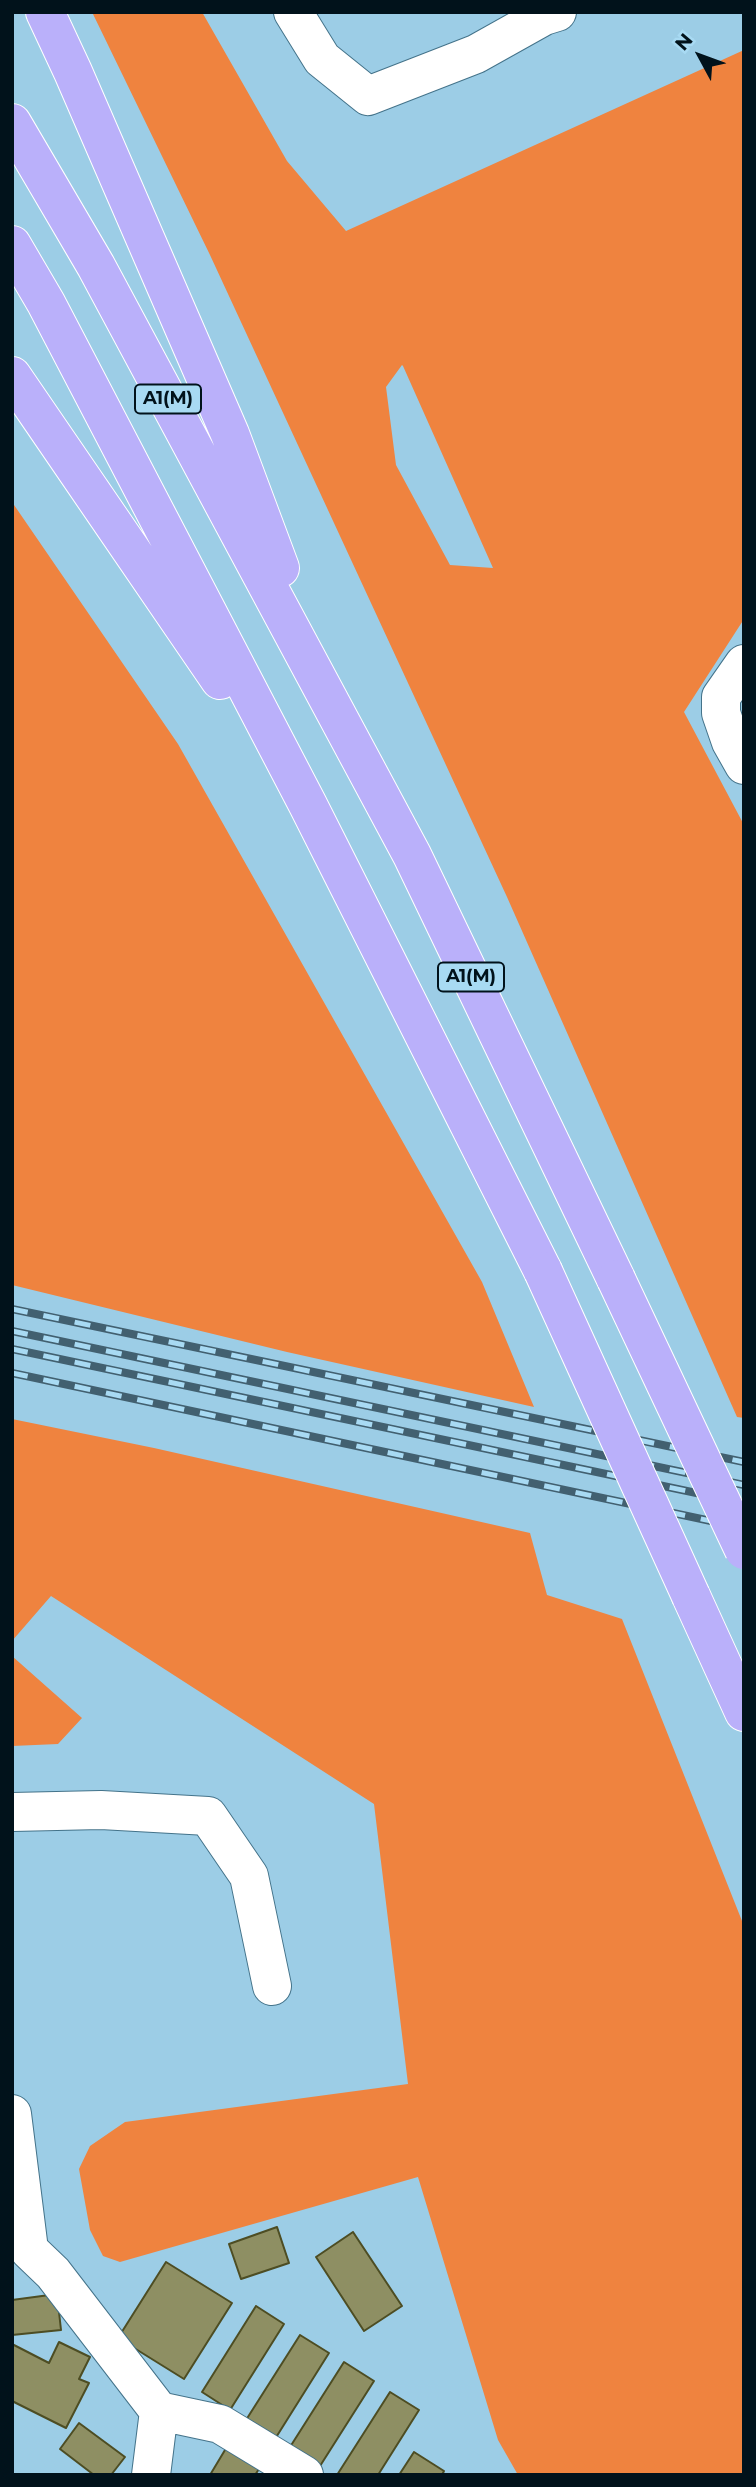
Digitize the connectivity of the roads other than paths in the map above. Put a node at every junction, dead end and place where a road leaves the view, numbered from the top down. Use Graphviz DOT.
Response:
graph roads {
  1 [pos="45,12"];
  2 [pos="293,12"];
  3 [pos="557,12"];
  4 [pos="12,123"];
  5 [pos="12,245"];
  6 [pos="12,376"];
  7 [pos="744,664"];
  8 [pos="319,678"];
  9 [pos="744,765"];
  10 [pos="307,805"];
  11 [pos="744,1550"];
  12 [pos="744,1712"];
  13 [pos="12,1812"];
  14 [pos="272,1986"];
  15 [pos="12,2113"];
  16 [pos="159,2411"];
  17 [pos="151,2475"];
  18 [pos="304,2475"];
  1 -- 8 [label="highway"];
  2 -- 3 [label="lane"];
  4 -- 8 [label="highway, A1(M)"];
  5 -- 10 [label="highway, A1(M)"];
  6 -- 10 [label="highway"];
  7 -- 9 [label="lane"];
  8 -- 11 [label="highway, A1(M), bridge"];
  10 -- 12 [label="highway, A1(M), bridge"];
  13 -- 14 [label="lane"];
  15 -- 16 [label="lane"];
  16 -- 17 [label="lane"];
  16 -- 18 [label="lane"];
}
